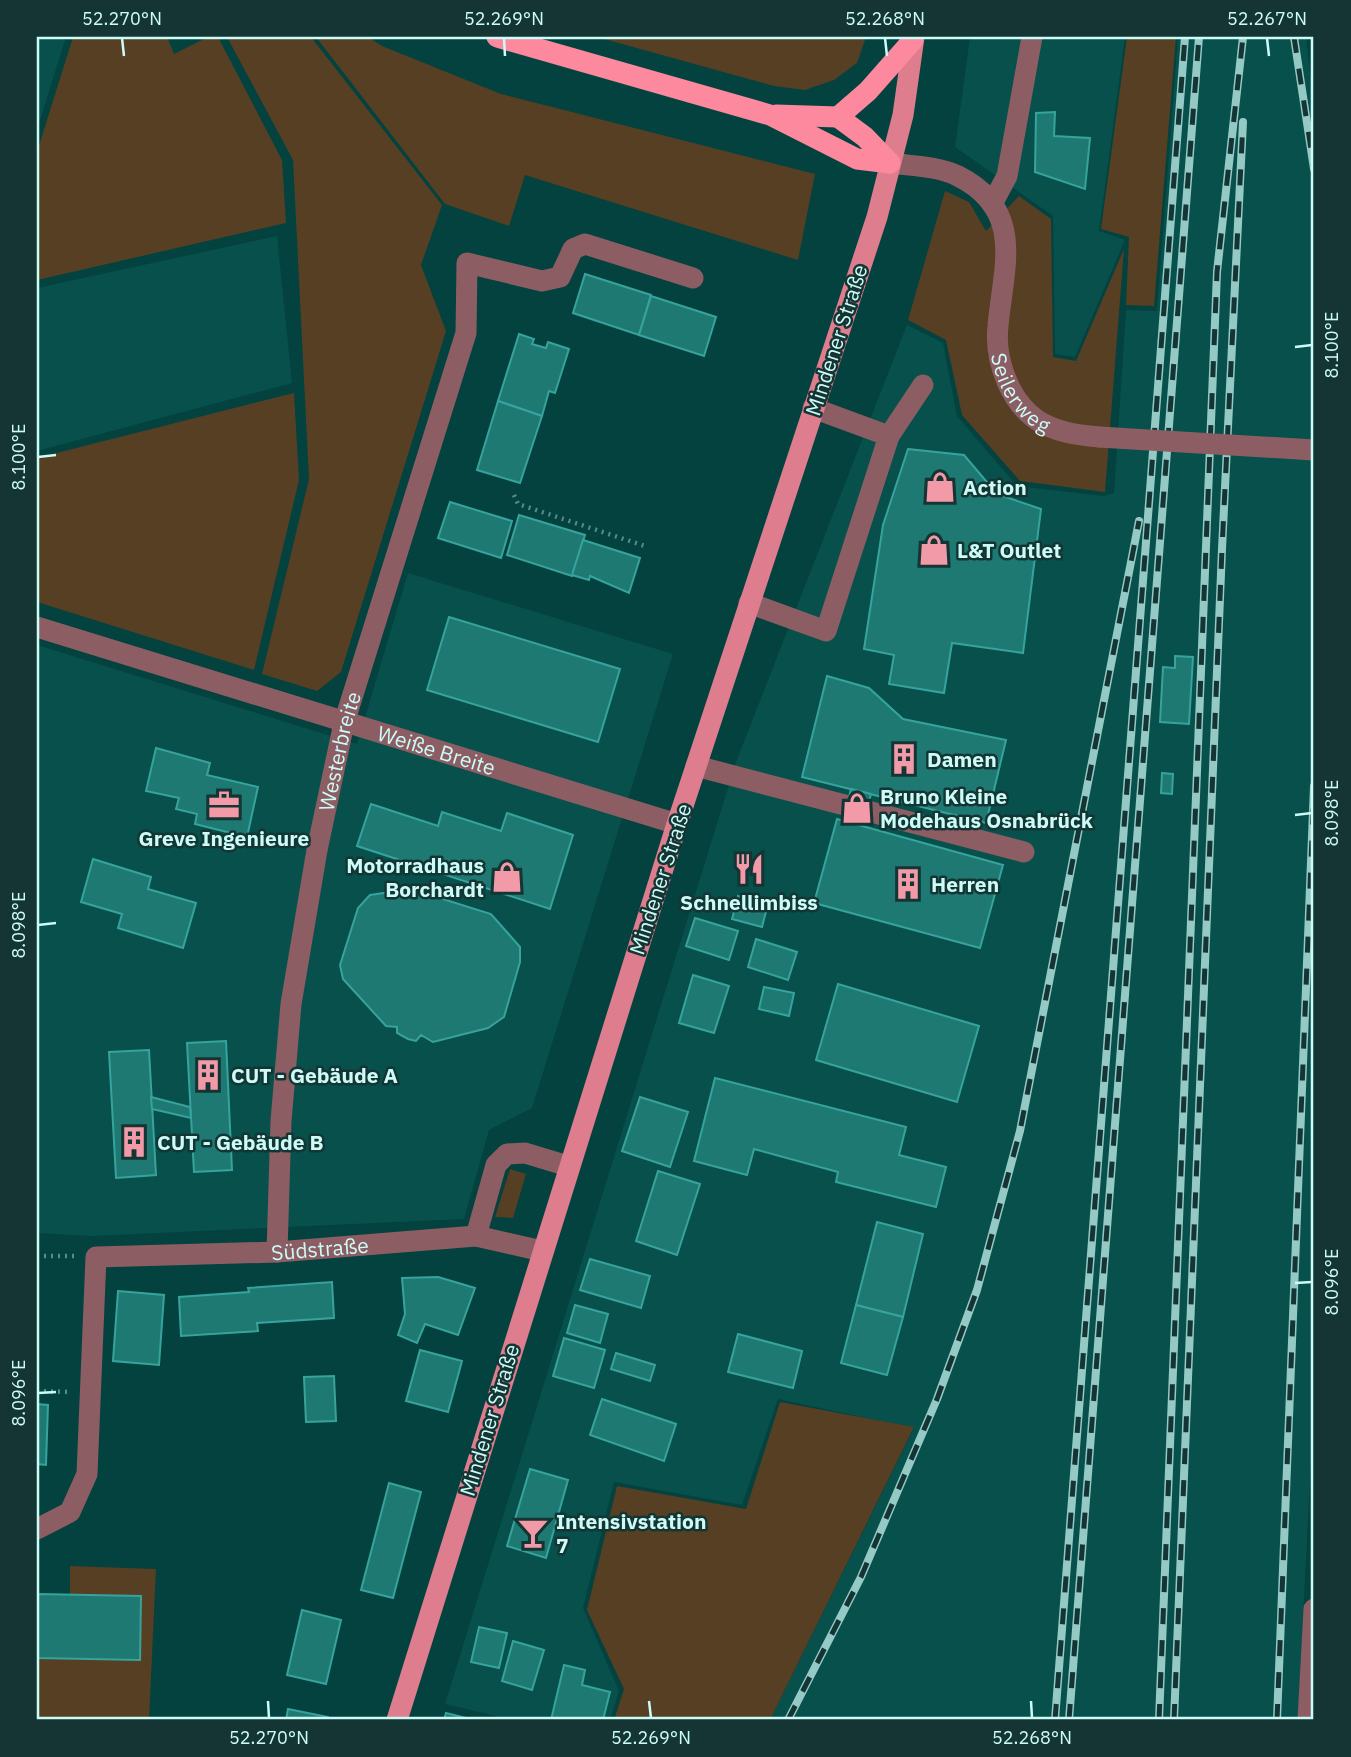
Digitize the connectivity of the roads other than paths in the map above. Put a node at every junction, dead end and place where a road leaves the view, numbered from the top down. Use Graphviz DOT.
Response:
graph roads {
  1 [pos="496,37"];
  2 [pos="1031,37"];
  3 [pos="914,38"];
  4 [pos="770,115"];
  5 [pos="838,117"];
  6 [pos="890,163"];
  7 [pos="992,204"];
  8 [pos="693,278"];
  9 [pos="923,385"];
  10 [pos="813,408"];
  11 [pos="889,436"];
  12 [pos="1314,450"];
  13 [pos="749,603"];
  14 [pos="37,627"];
  15 [pos="344,723"];
  16 [pos="696,766"];
  17 [pos="677,824"];
  18 [pos="1024,852"];
  19 [pos="568,1166"];
  20 [pos="476,1236"];
  21 [pos="542,1251"];
  22 [pos="277,1252"];
  23 [pos="37,1529"];
  24 [pos="1314,1609"];
  25 [pos="397,1720"];
  26 [pos="1308,1720"];
  1 -- 4 [label="highway"];
  2 -- 7 [label="street"];
  3 -- 5 [label="highway"];
  3 -- 6 [label="main road, Mindener Straße"];
  4 -- 5 [label="highway"];
  4 -- 6 [label="highway"];
  5 -- 6 [label="highway"];
  6 -- 7 [label="street, Seilerweg"];
  6 -- 10 [label="main road, Mindener Straße"];
  7 -- 12 [label="street, Seilerweg, bridge"];
  8 -- 15 [label="street, Westerbreite"];
  9 -- 11 [label="street"];
  10 -- 11 [label="street"];
  10 -- 13 [label="main road, Mindener Straße"];
  11 -- 13 [label="street"];
  13 -- 16 [label="main road, Mindener Straße"];
  14 -- 15 [label="street, Weiße Breite"];
  15 -- 17 [label="street, Weiße Breite"];
  15 -- 22 [label="street, Westerbreite"];
  16 -- 17 [label="main road, Mindener Straße"];
  16 -- 18 [label="street"];
  17 -- 19 [label="main road, Mindener Straße"];
  19 -- 20 [label="street"];
  19 -- 21 [label="main road, Mindener Straße"];
  20 -- 21 [label="street, Südstraße"];
  20 -- 22 [label="street, Südstraße"];
  21 -- 25 [label="main road, Mindener Straße"];
  22 -- 23 [label="street, Südstraße"];
  24 -- 26 [label="street"];
}
